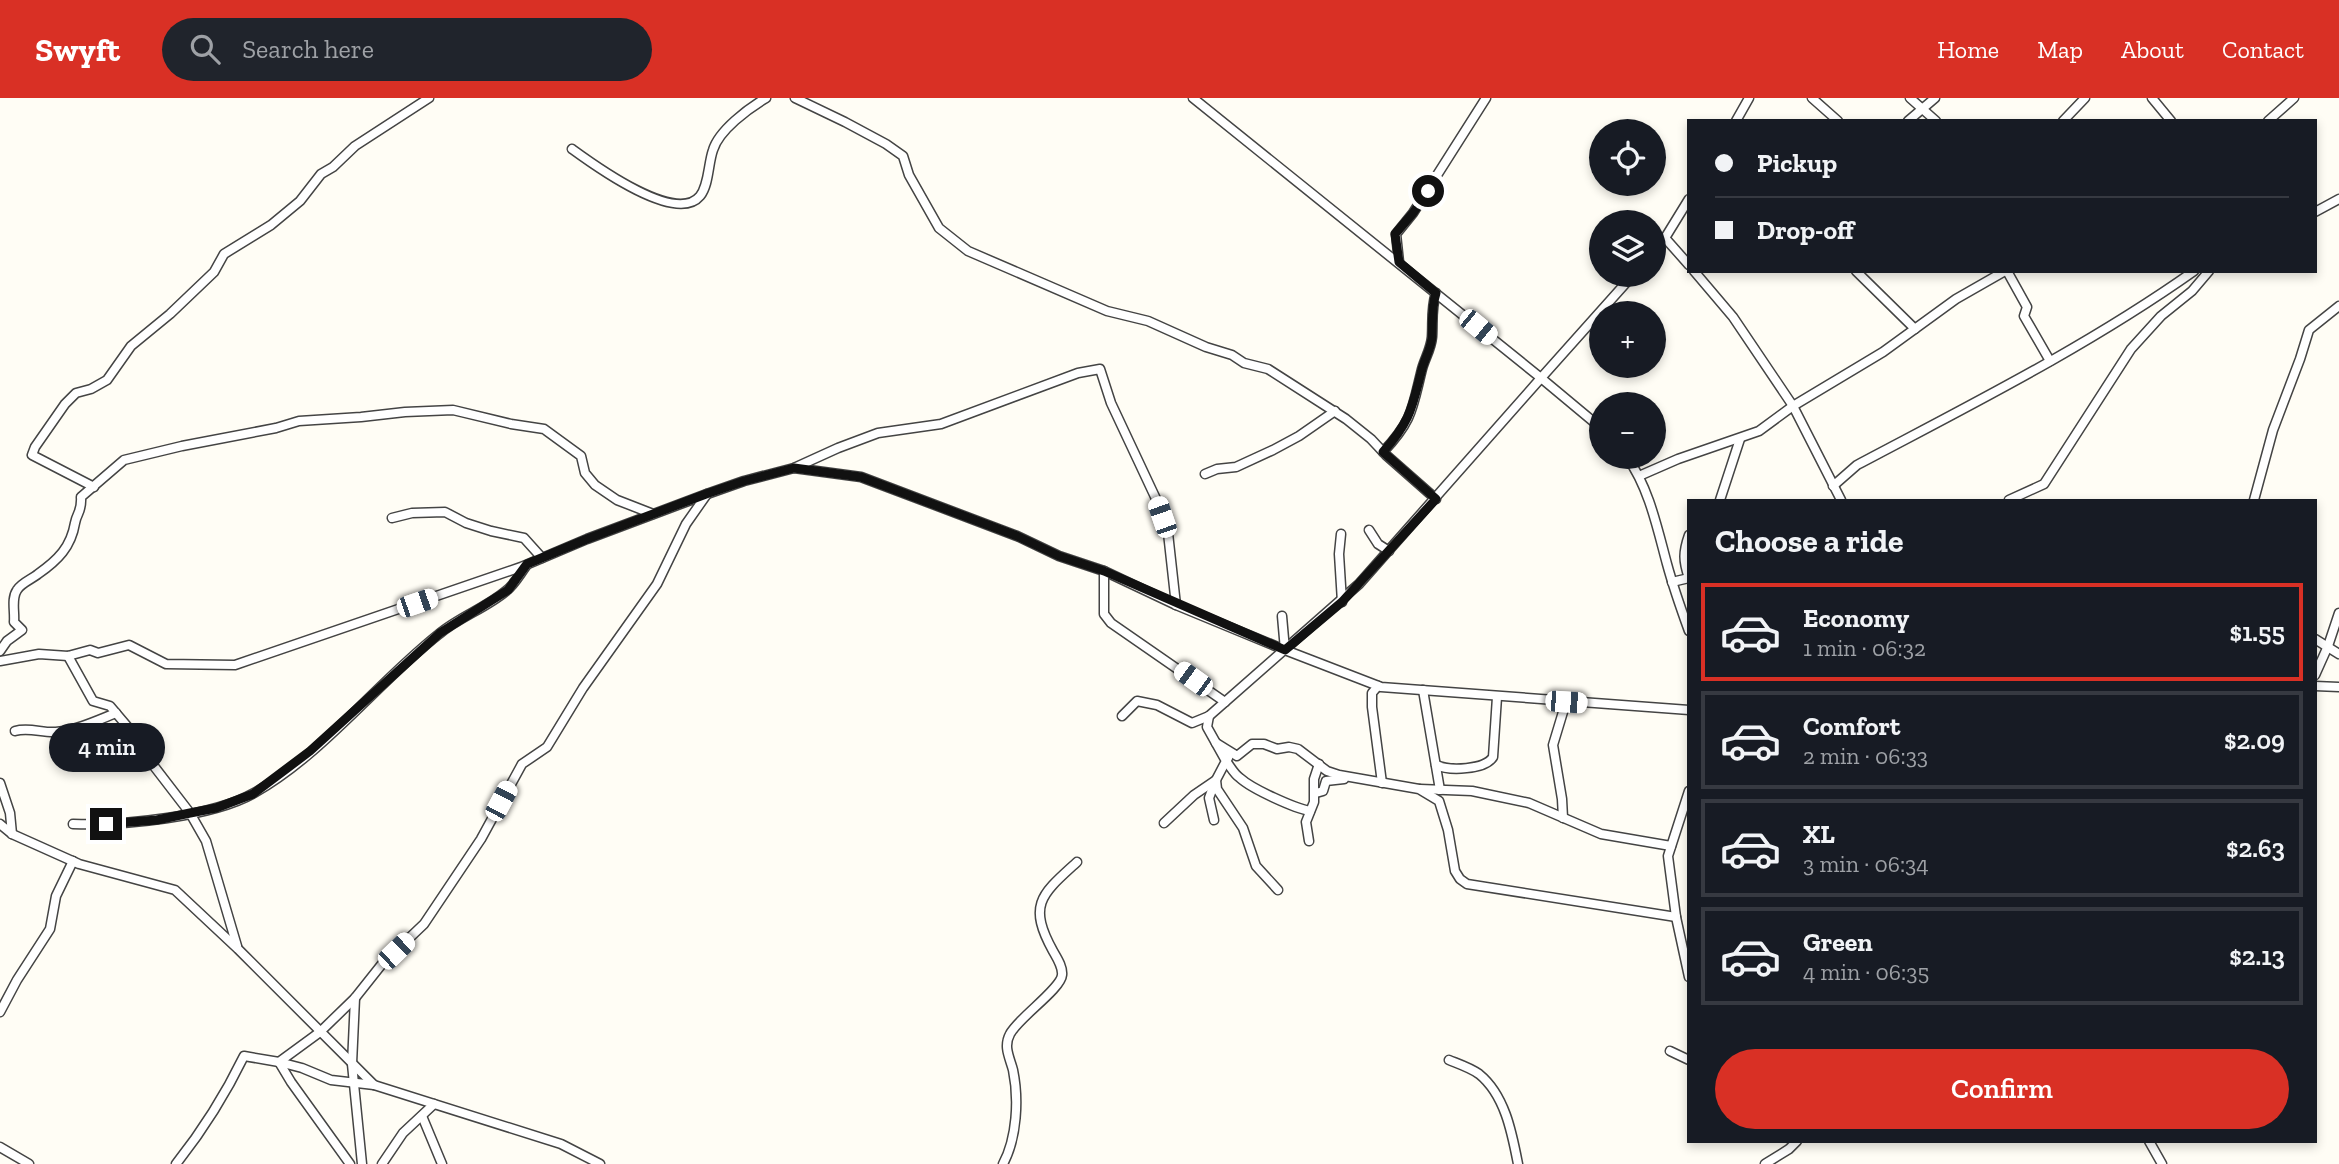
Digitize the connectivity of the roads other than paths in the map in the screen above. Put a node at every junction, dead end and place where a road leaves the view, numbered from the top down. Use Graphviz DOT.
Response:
graph roads {
  1 [pos="429,98"];
  2 [pos="766,98"];
  3 [pos="795,98"];
  4 [pos="1193,98"];
  5 [pos="1486,98"];
  6 [pos="1749,98"];
  7 [pos="1812,98"];
  8 [pos="1910,98"];
  9 [pos="1935,98"];
  10 [pos="2085,98"];
  11 [pos="2152,98"];
  12 [pos="2293,98"];
  13 [pos="1922,108"];
  14 [pos="1737,119"];
  15 [pos="1836,119"];
  16 [pos="1910,119"];
  17 [pos="1934,119"];
  18 [pos="2065,119"];
  19 [pos="2169,119"];
  20 [pos="2270,119"];
  21 [pos="572,149"];
  22 [pos="2339,199"];
  23 [pos="1687,202"];
  24 [pos="2317,211"];
  25 [pos="1666,236"];
  26 [pos="1666,239"];
  27 [pos="1399,262"];
  28 [pos="1687,263"];
  29 [pos="1696,273"];
  30 [pos="1858,273"];
  31 [pos="1998,273"];
  32 [pos="2001,273"];
  33 [pos="2191,273"];
  34 [pos="2207,273"];
  35 [pos="1622,287"];
  36 [pos="1436,293"];
  37 [pos="2339,306"];
  38 [pos="1915,329"];
  39 [pos="2050,361"];
  40 [pos="1541,378"];
  41 [pos="1793,406"];
  42 [pos="1335,411"];
  43 [pos="1589,418"];
  44 [pos="1740,439"];
  45 [pos="1383,452"];
  46 [pos="794,468"];
  47 [pos="1634,469"];
  48 [pos="1205,474"];
  49 [pos="1639,477"];
  50 [pos="1832,486"];
  51 [pos="94,487"];
  52 [pos="2027,492"];
  53 [pos="706,494"];
  54 [pos="1436,499"];
  55 [pos="1720,499"];
  56 [pos="1840,499"];
  57 [pos="2011,499"];
  58 [pos="2031,499"];
  59 [pos="2254,499"];
  60 [pos="653,514"];
  61 [pos="392,518"];
  62 [pos="1369,530"];
  63 [pos="1341,534"];
  64 [pos="1687,541"];
  65 [pos="1389,551"];
  66 [pos="542,558"];
  67 [pos="527,564"];
  68 [pos="1104,571"];
  69 [pos="1687,572"];
  70 [pos="1687,579"];
  71 [pos="1672,582"];
  72 [pos="1342,602"];
  73 [pos="1176,605"];
  74 [pos="2339,613"];
  75 [pos="1282,616"];
  76 [pos="1687,625"];
  77 [pos="2317,640"];
  78 [pos="2328,646"];
  79 [pos="1285,650"];
  80 [pos="0,651"];
  81 [pos="2339,654"];
  82 [pos="68,656"];
  83 [pos="0,661"];
  84 [pos="2317,671"];
  85 [pos="1378,686"];
  86 [pos="2317,686"];
  87 [pos="2339,687"];
  88 [pos="1423,691"];
  89 [pos="1497,697"];
  90 [pos="1225,702"];
  91 [pos="1566,702"];
  92 [pos="1687,710"];
  93 [pos="117,713"];
  94 [pos="1122,716"];
  95 [pos="1209,716"];
  96 [pos="15,731"];
  97 [pos="1216,743"];
  98 [pos="1237,756"];
  99 [pos="1226,761"];
  100 [pos="1319,764"];
  101 [pos="1436,765"];
  102 [pos="1349,775"];
  103 [pos="1216,780"];
  104 [pos="0,783"];
  105 [pos="1382,783"];
  106 [pos="1419,789"];
  107 [pos="1440,790"];
  108 [pos="1316,793"];
  109 [pos="1687,797"];
  110 [pos="1310,811"];
  111 [pos="190,813"];
  112 [pos="1563,818"];
  113 [pos="1214,820"];
  114 [pos="1164,823"];
  115 [pos="0,824"];
  116 [pos="73,824"];
  117 [pos="12,834"];
  118 [pos="1309,841"];
  119 [pos="1671,846"];
  120 [pos="73,861"];
  121 [pos="1077,862"];
  122 [pos="1278,890"];
  123 [pos="1676,917"];
  124 [pos="238,949"];
  125 [pos="1685,950"];
  126 [pos="355,998"];
  127 [pos="0,1012"];
  128 [pos="320,1032"];
  129 [pos="1670,1051"];
  130 [pos="1687,1059"];
  131 [pos="1449,1060"];
  132 [pos="279,1062"];
  133 [pos="352,1064"];
  134 [pos="354,1083"];
  135 [pos="374,1085"];
  136 [pos="434,1104"];
  137 [pos="422,1116"];
  138 [pos="1795,1143"];
  139 [pos="2150,1143"];
  140 [pos="0,1147"];
  141 [pos="29,1164"];
  142 [pos="176,1164"];
  143 [pos="351,1164"];
  144 [pos="362,1164"];
  145 [pos="382,1164"];
  146 [pos="442,1164"];
  147 [pos="600,1164"];
  148 [pos="1003,1164"];
  149 [pos="1518,1164"];
  150 [pos="1765,1164"];
  151 [pos="2162,1164"];
  1 -- 51 [label="street"];
  2 -- 21 [label="street"];
  3 -- 42 [label="street"];
  4 -- 27 [label="street"];
  5 -- 27 [label="street"];
  6 -- 14 [label="street"];
  7 -- 15 [label="street"];
  8 -- 13 [label="street"];
  9 -- 13 [label="street"];
  10 -- 18 [label="street"];
  11 -- 19 [label="street"];
  12 -- 20 [label="street"];
  13 -- 16 [label="street"];
  13 -- 17 [label="street"];
  22 -- 24 [label="street"];
  23 -- 25 [label="street"];
  26 -- 28 [label="street"];
  27 -- 36 [label="street"];
  29 -- 41 [label="street"];
  30 -- 38 [label="street"];
  31 -- 38 [label="street"];
  32 -- 39 [label="street"];
  33 -- 39 [label="street"];
  34 -- 52 [label="street"];
  35 -- 40 [label="street"];
  36 -- 40 [label="street"];
  36 -- 45 [label="street"];
  37 -- 59 [label="street"];
  38 -- 41 [label="street"];
  39 -- 50 [label="street"];
  40 -- 43 [label="street"];
  40 -- 54 [label="street"];
  41 -- 44 [label="street"];
  41 -- 50 [label="street"];
  42 -- 45 [label="street"];
  42 -- 48 [label="street"];
  44 -- 49 [label="street"];
  44 -- 55 [label="street"];
  45 -- 54 [label="street"];
  46 -- 53 [label="street"];
  46 -- 68 [label="street"];
  46 -- 73 [label="street"];
  47 -- 49 [label="street"];
  49 -- 71 [label="street"];
  50 -- 56 [label="street"];
  51 -- 60 [label="street"];
  51 -- 80 [label="street"];
  52 -- 57 [label="street"];
  52 -- 58 [label="street"];
  53 -- 60 [label="street"];
  53 -- 126 [label="street"];
  54 -- 65 [label="street"];
  60 -- 66 [label="street"];
  61 -- 66 [label="street"];
  62 -- 65 [label="street"];
  63 -- 72 [label="street"];
  64 -- 69 [label="street"];
  65 -- 72 [label="street"];
  66 -- 67 [label="street"];
  67 -- 82 [label="street"];
  67 -- 111 [label="street"];
  68 -- 73 [label="street"];
  68 -- 90 [label="street"];
  70 -- 71 [label="street"];
  71 -- 76 [label="street"];
  72 -- 79 [label="street"];
  73 -- 79 [label="street"];
  74 -- 78 [label="street"];
  75 -- 79 [label="street"];
  77 -- 78 [label="street"];
  78 -- 81 [label="street"];
  78 -- 84 [label="street"];
  79 -- 85 [label="street"];
  79 -- 90 [label="street"];
  82 -- 83 [label="street"];
  82 -- 93 [label="street"];
  85 -- 88 [label="street"];
  85 -- 105 [label="street"];
  86 -- 87 [label="street"];
  88 -- 89 [label="street"];
  88 -- 101 [label="street"];
  89 -- 91 [label="street"];
  89 -- 101 [label="street"];
  90 -- 95 [label="street"];
  91 -- 92 [label="street"];
  91 -- 112 [label="street"];
  93 -- 96 [label="street"];
  93 -- 111 [label="street"];
  94 -- 95 [label="street"];
  95 -- 97 [label="street"];
  97 -- 98 [label="street"];
  97 -- 99 [label="street"];
  98 -- 99 [label="street"];
  98 -- 100 [label="street"];
  99 -- 103 [label="street"];
  99 -- 110 [label="street"];
  100 -- 102 [label="street"];
  100 -- 108 [label="street"];
  101 -- 107 [label="street"];
  102 -- 105 [label="street"];
  102 -- 108 [label="street"];
  103 -- 113 [label="street"];
  103 -- 114 [label="street"];
  103 -- 122 [label="street"];
  104 -- 117 [label="street"];
  105 -- 106 [label="street"];
  106 -- 107 [label="street"];
  106 -- 123 [label="street"];
  107 -- 112 [label="street"];
  108 -- 110 [label="street"];
  109 -- 119 [label="street"];
  110 -- 118 [label="street"];
  111 -- 116 [label="street"];
  111 -- 124 [label="street"];
  112 -- 119 [label="street"];
  115 -- 117 [label="street"];
  117 -- 120 [label="street"];
  119 -- 123 [label="street"];
  120 -- 124 [label="street"];
  120 -- 127 [label="street"];
  121 -- 148 [label="street"];
  123 -- 125 [label="street"];
  124 -- 128 [label="street"];
  126 -- 128 [label="street"];
  126 -- 133 [label="street"];
  128 -- 132 [label="street"];
  128 -- 133 [label="street"];
  129 -- 130 [label="street"];
  131 -- 149 [label="street"];
  132 -- 134 [label="street"];
  132 -- 142 [label="street"];
  132 -- 143 [label="street"];
  133 -- 134 [label="street"];
  133 -- 135 [label="street"];
  134 -- 135 [label="street"];
  134 -- 144 [label="street"];
  135 -- 136 [label="street"];
  136 -- 137 [label="street"];
  136 -- 147 [label="street"];
  137 -- 145 [label="street"];
  137 -- 146 [label="street"];
  138 -- 150 [label="street"];
  139 -- 151 [label="street"];
  140 -- 141 [label="street"];
}
